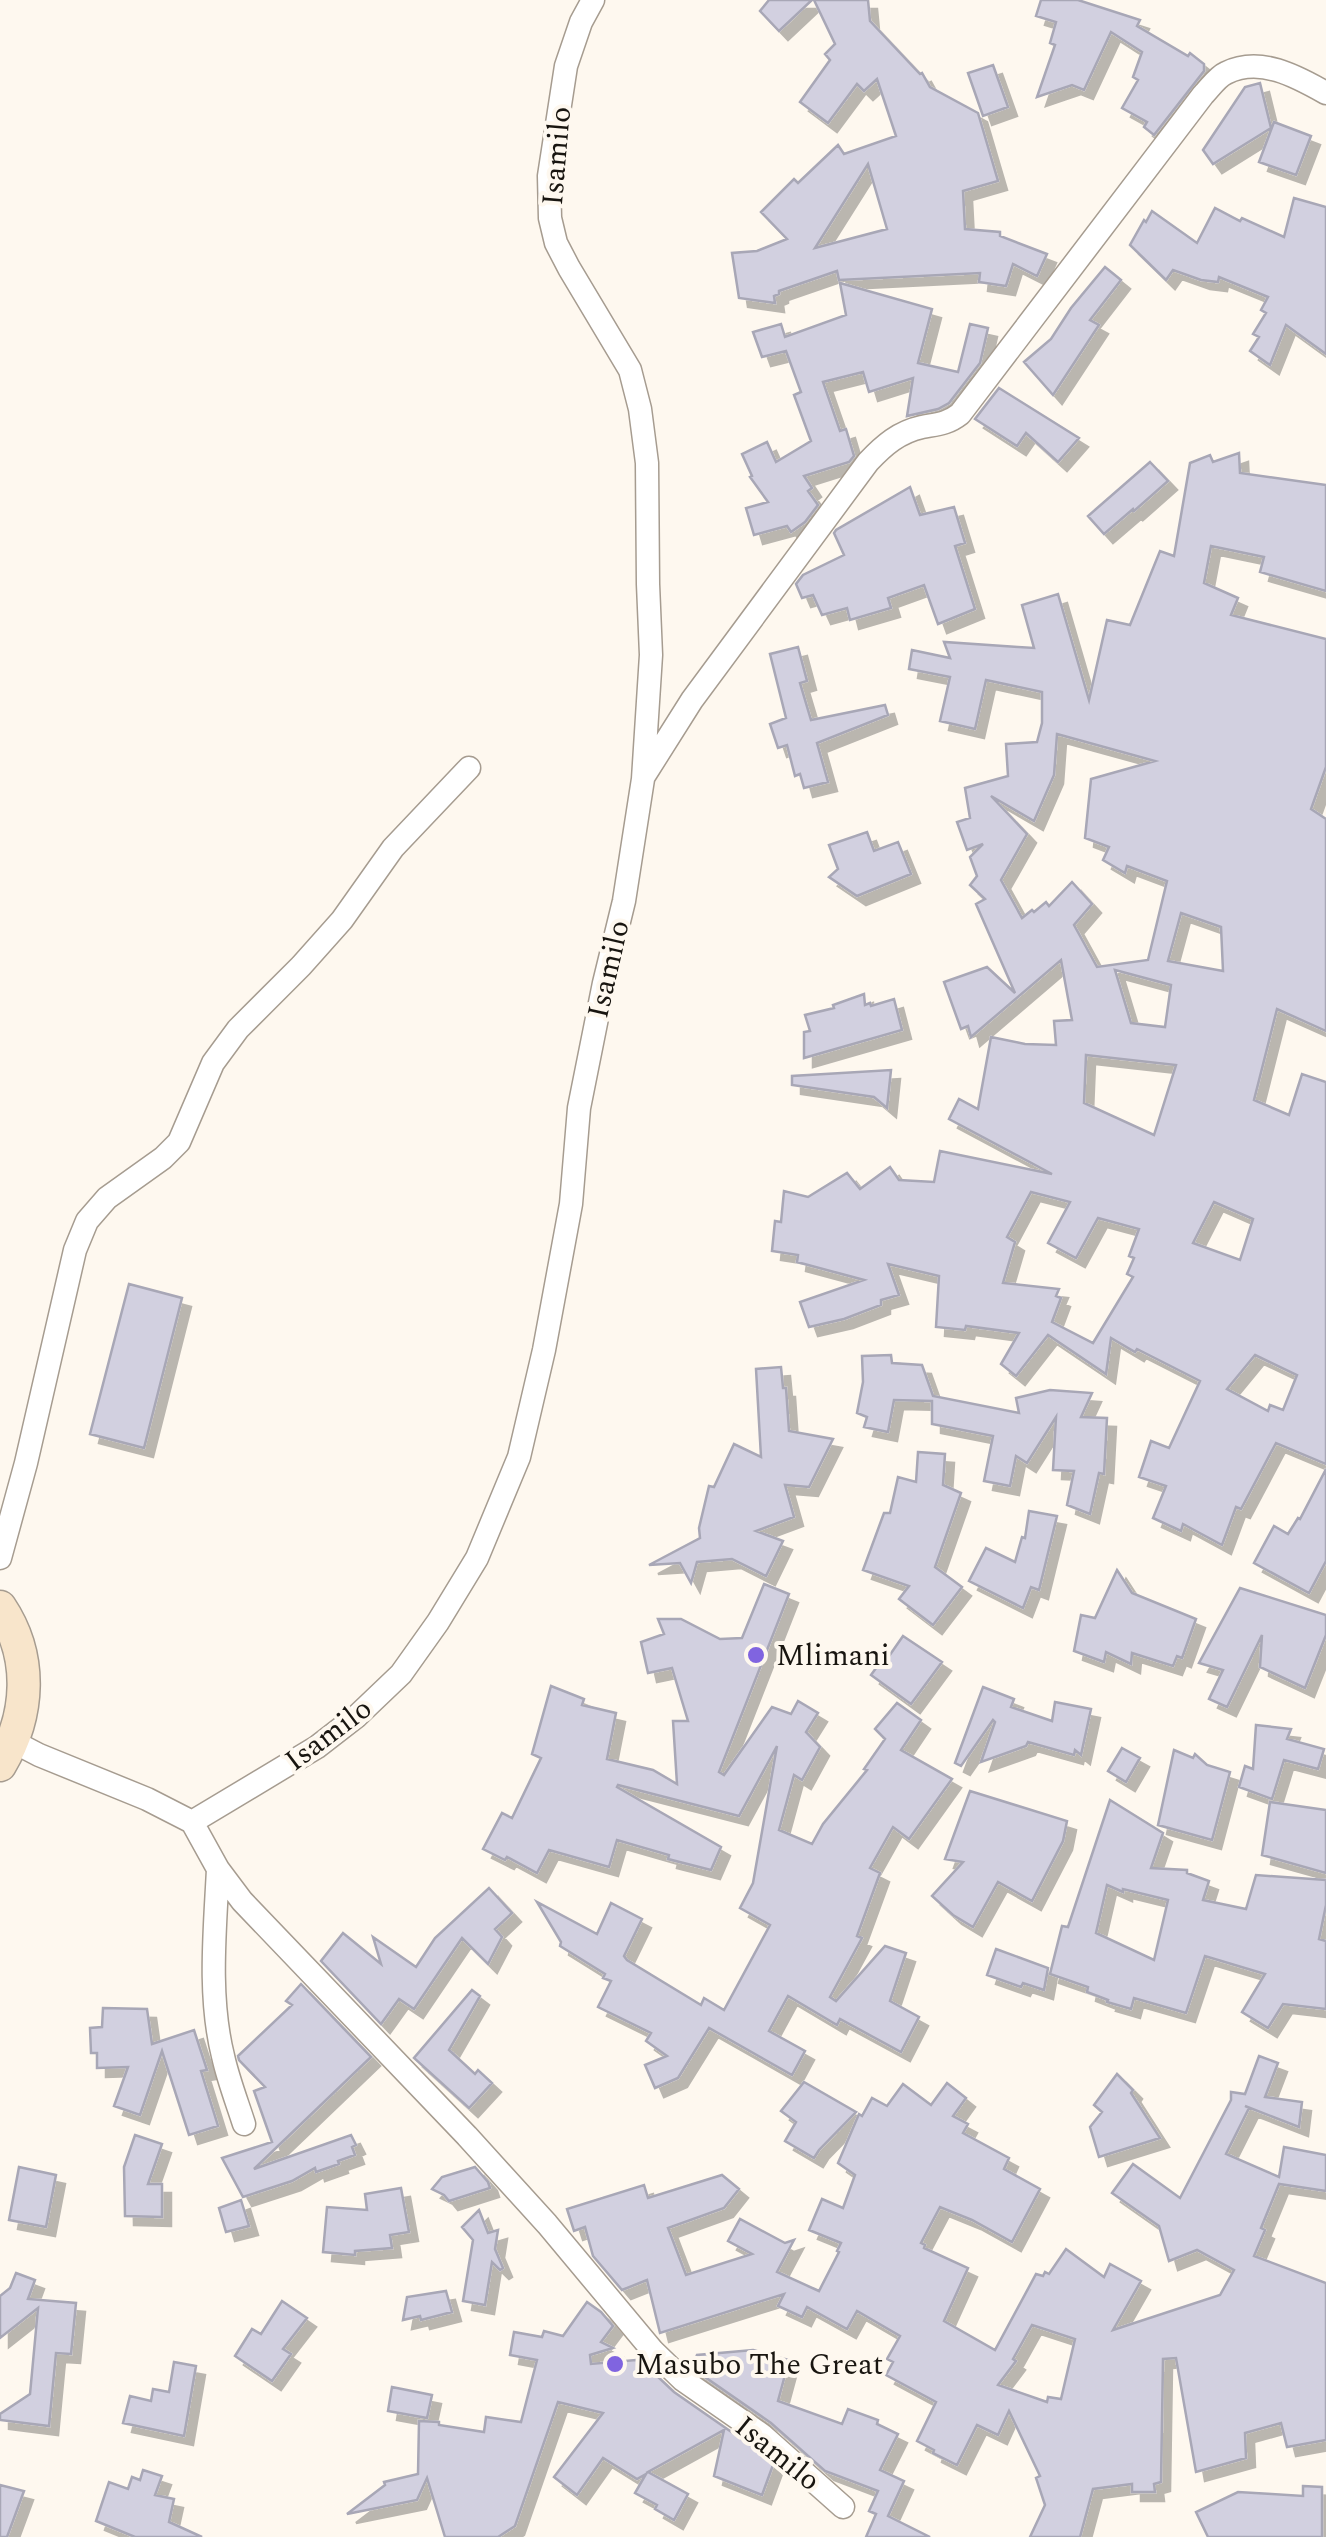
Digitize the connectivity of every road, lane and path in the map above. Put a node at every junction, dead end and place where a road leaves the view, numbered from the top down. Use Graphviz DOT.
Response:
graph roads {
  1 [pos="593,0"];
  2 [pos="1326,93"];
  3 [pos="469,768"];
  4 [pos="642,779"];
  5 [pos="0,1558"];
  6 [pos="0,1607"];
  7 [pos="7,1753"];
  8 [pos="192,1822"];
  9 [pos="218,1869"];
  10 [pos="244,2124"];
  11 [pos="843,2508"];
  1 -- 4 [label="street, Isamilo"];
  2 -- 4 [label="street"];
  3 -- 5 [label="street"];
  4 -- 8 [label="street, Isamilo"];
  6 -- 7 [label="street"];
  7 -- 8 [label="street"];
  8 -- 9 [label="street, Isamilo"];
  9 -- 10 [label="street"];
  9 -- 11 [label="street, Isamilo"];
}
